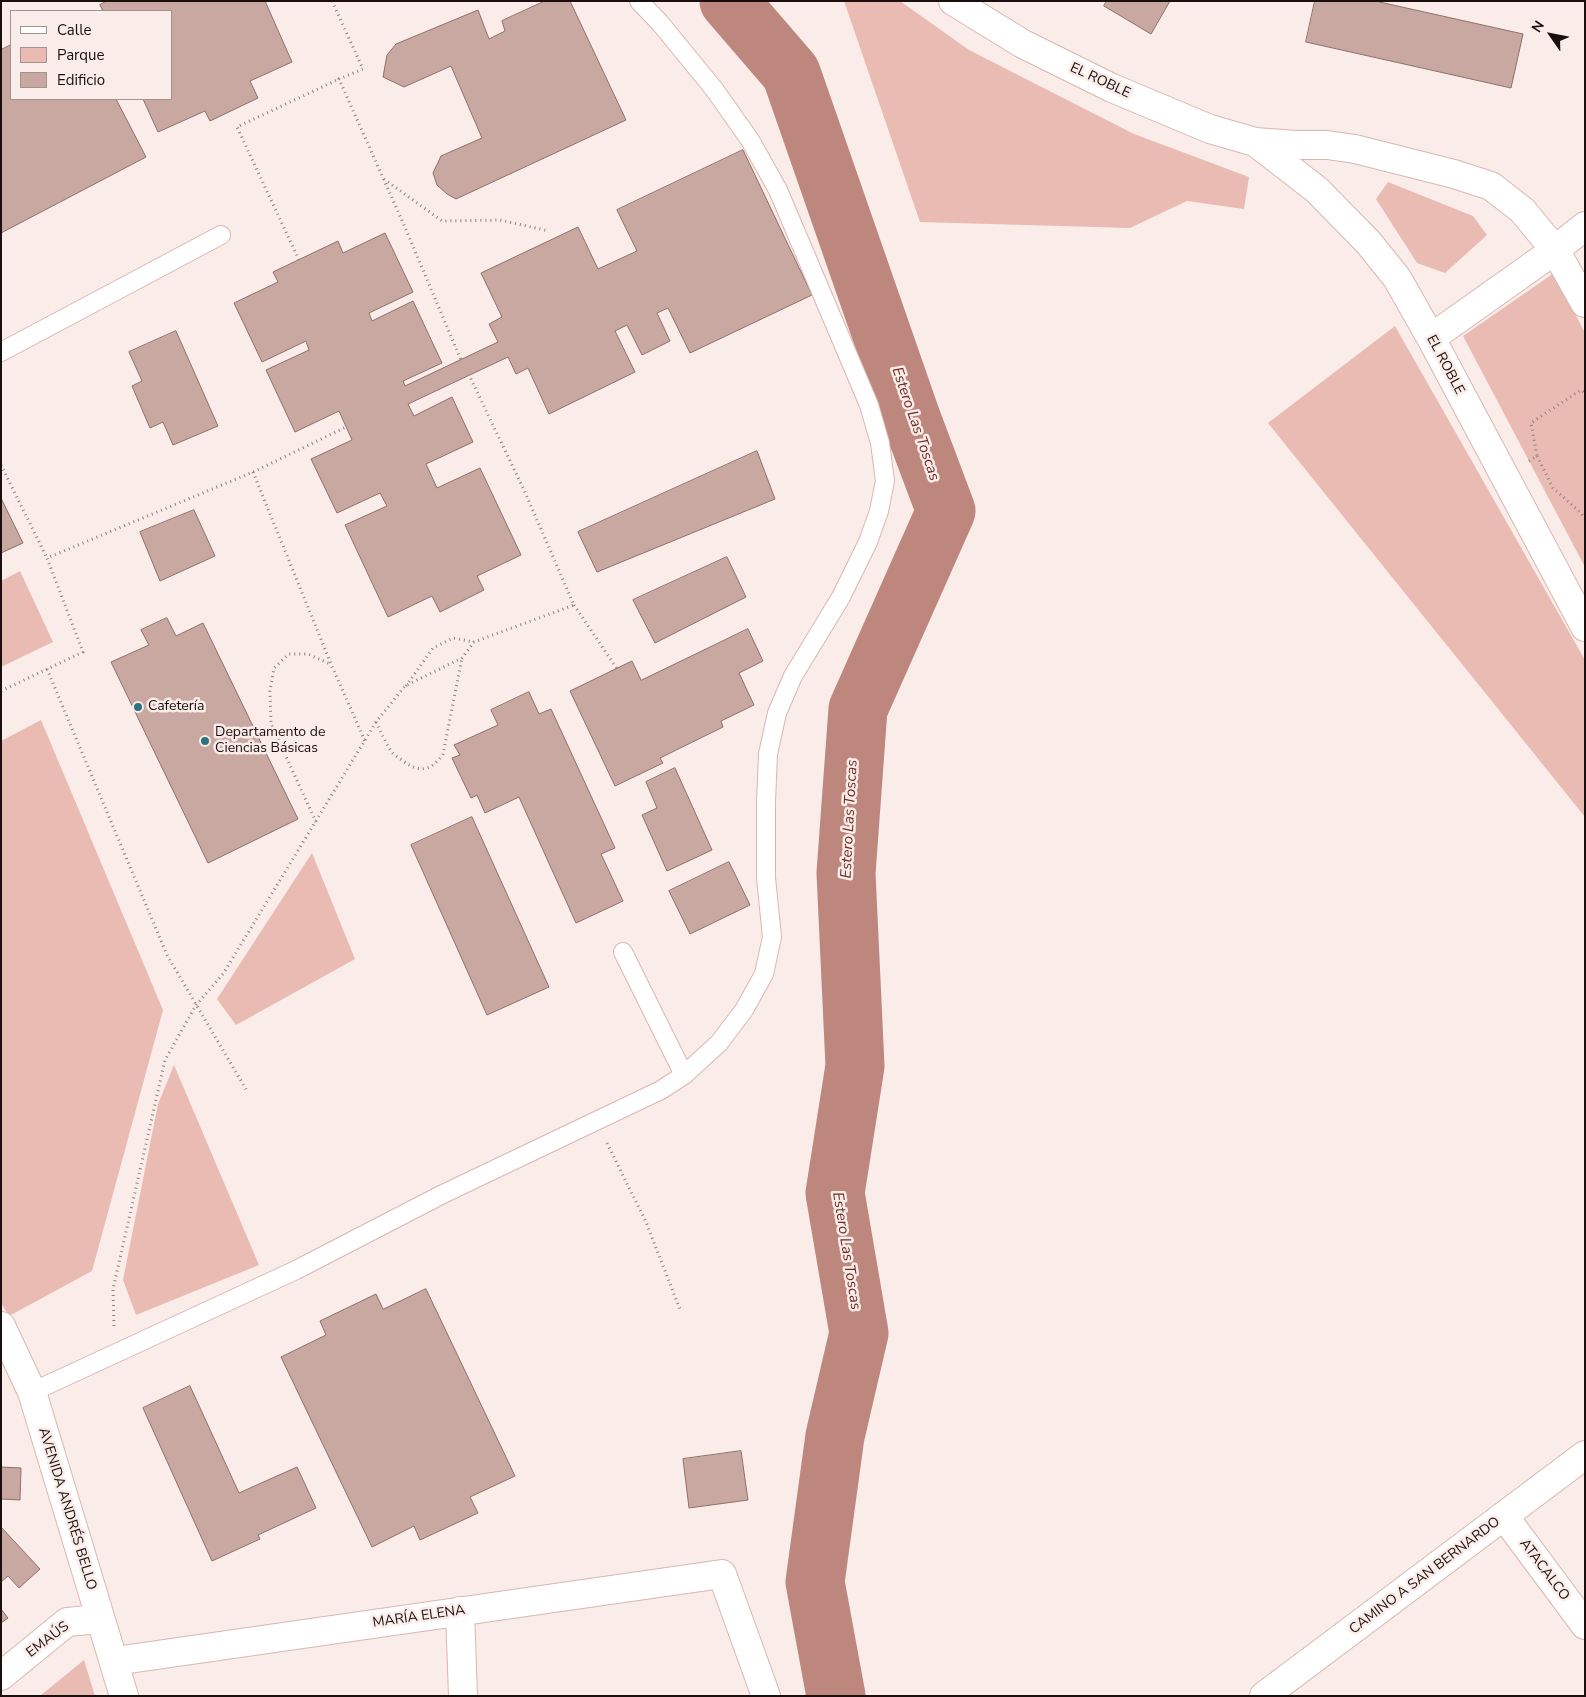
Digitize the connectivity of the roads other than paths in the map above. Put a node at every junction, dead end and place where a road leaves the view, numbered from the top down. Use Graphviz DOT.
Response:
graph roads {
  1 [pos="639,1"];
  2 [pos="954,1"];
  3 [pos="1255,142"];
  4 [pos="1585,226"];
  5 [pos="221,235"];
  6 [pos="1555,250"];
  7 [pos="1585,303"];
  8 [pos="1431,338"];
  9 [pos="1,352"];
  10 [pos="1585,627"];
  11 [pos="623,952"];
  12 [pos="684,1075"];
  13 [pos="1,1326"];
  14 [pos="32,1392"];
  15 [pos="1585,1455"];
  16 [pos="1504,1516"];
  17 [pos="460,1611"];
  18 [pos="100,1619"];
  19 [pos="1585,1625"];
  20 [pos="115,1661"];
  21 [pos="1,1676"];
  22 [pos="124,1696"];
  23 [pos="463,1696"];
  24 [pos="766,1696"];
  25 [pos="1264,1696"];
  1 -- 12 [label="lane"];
  2 -- 3 [label="street, EL ROBLE"];
  3 -- 6 [label="street, EL ROBLE"];
  3 -- 8 [label="street, EL ROBLE"];
  4 -- 6 [label="street"];
  5 -- 9 [label="lane"];
  6 -- 7 [label="street, EL ROBLE"];
  6 -- 8 [label="street"];
  8 -- 10 [label="street, EL ROBLE"];
  11 -- 12 [label="lane"];
  12 -- 14 [label="lane"];
  13 -- 14 [label="street, AVENIDA ANDRÉS BELLO"];
  14 -- 18 [label="street, AVENIDA ANDRÉS BELLO"];
  15 -- 16 [label="street, CAMINO A SAN BERNARDO"];
  16 -- 19 [label="street, ATACALCO"];
  16 -- 25 [label="street, CAMINO A SAN BERNARDO"];
  17 -- 20 [label="street, MARÍA ELENA"];
  17 -- 23 [label="street"];
  17 -- 24 [label="street, MARÍA ELENA"];
  18 -- 20 [label="street, AVENIDA ANDRÉS BELLO"];
  18 -- 21 [label="street, EMAÚS"];
  20 -- 22 [label="street, AVENIDA ANDRÉS BELLO"];
}
